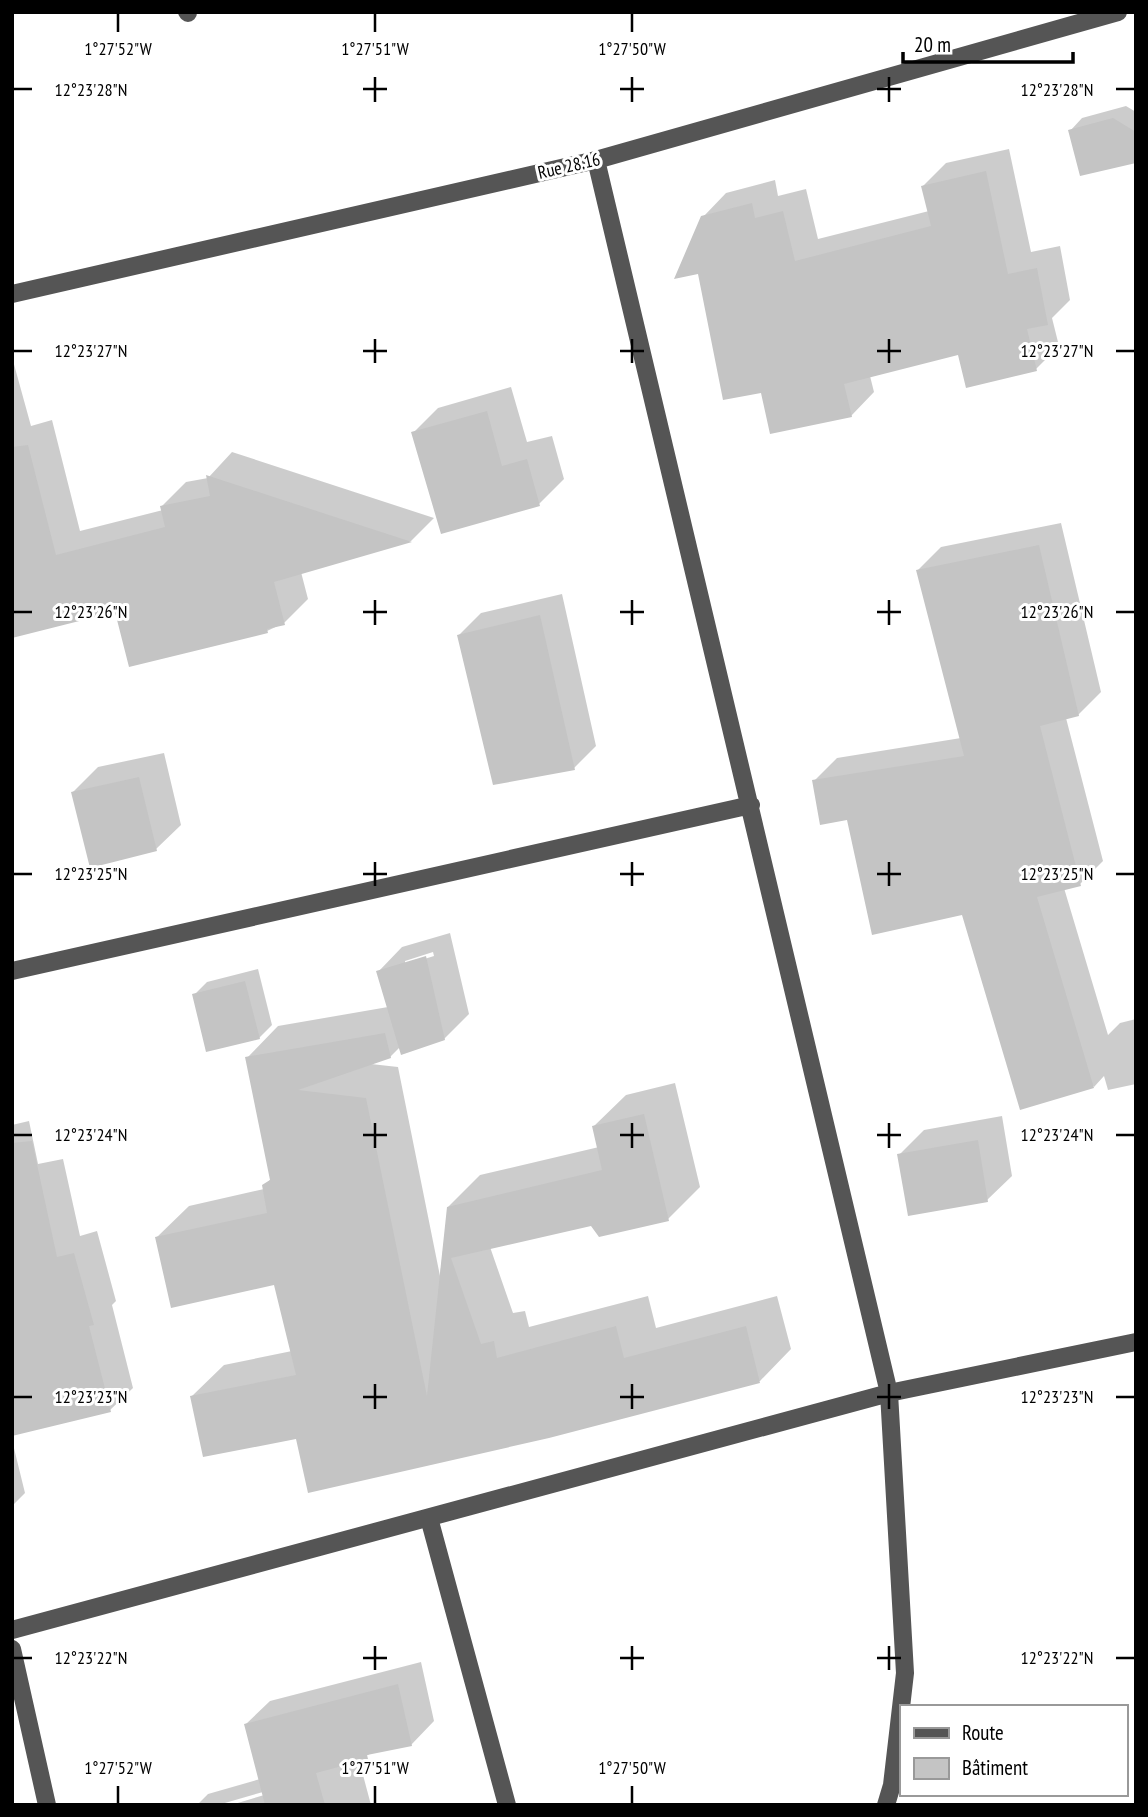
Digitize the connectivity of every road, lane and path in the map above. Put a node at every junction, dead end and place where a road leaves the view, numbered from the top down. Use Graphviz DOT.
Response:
graph roads {
  1 [pos="1118,12"];
  2 [pos="596,160"];
  3 [pos="12,294"];
  4 [pos="751,805"];
  5 [pos="12,971"];
  6 [pos="1136,1342"];
  7 [pos="889,1393"];
  8 [pos="429,1518"];
  9 [pos="12,1630"];
  10 [pos="12,1649"];
  11 [pos="901,1705"];
  12 [pos="900,1716"];
  13 [pos="47,1805"];
  14 [pos="507,1805"];
  15 [pos="886,1805"];
  1 -- 2 [label="street, Rue 28.16"];
  2 -- 3 [label="street, Rue 28.16"];
  2 -- 4 [label="street"];
  4 -- 5 [label="street"];
  4 -- 7 [label="street"];
  6 -- 7 [label="street"];
  7 -- 8 [label="street"];
  7 -- 11 [label="street"];
  8 -- 9 [label="street"];
  8 -- 14 [label="street"];
  10 -- 13 [label="street"];
  12 -- 15 [label="street"];
}
